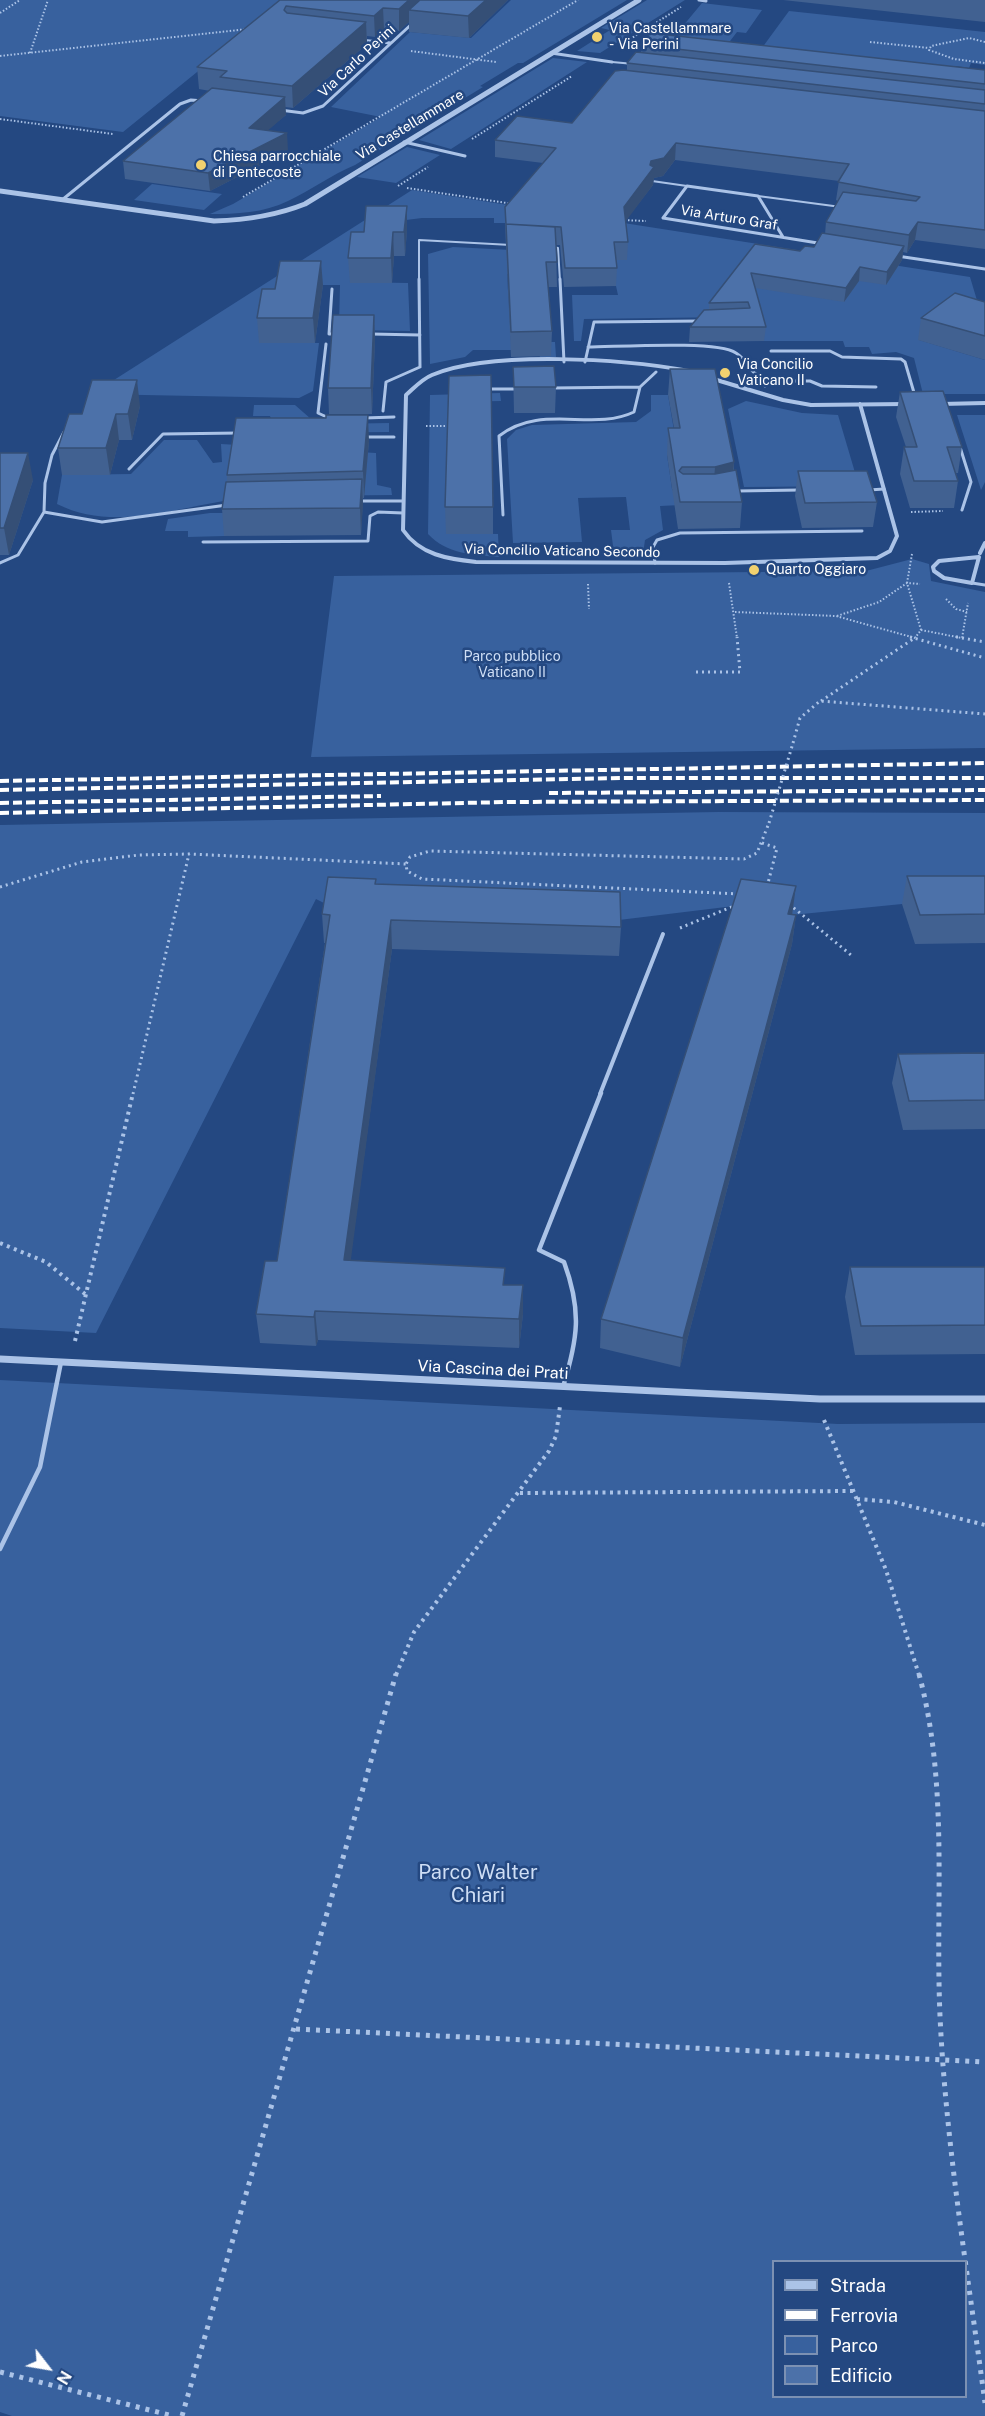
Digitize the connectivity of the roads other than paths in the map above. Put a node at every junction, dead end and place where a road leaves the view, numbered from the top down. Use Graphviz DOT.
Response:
graph roads {
  1 [pos="639,0"];
  2 [pos="699,0"];
  3 [pos="706,1"];
  4 [pos="418,18"];
  5 [pos="356,39"];
  6 [pos="391,43"];
  7 [pos="551,53"];
  8 [pos="612,62"];
  9 [pos="633,64"];
  10 [pos="644,65"];
  11 [pos="627,70"];
  12 [pos="211,101"];
  13 [pos="276,110"];
  14 [pos="404,142"];
  15 [pos="465,156"];
  16 [pos="652,181"];
  17 [pos="687,186"];
  18 [pos="0,191"];
  19 [pos="758,196"];
  20 [pos="62,200"];
  21 [pos="847,207"];
  22 [pos="783,237"];
  23 [pos="512,245"];
  24 [pos="828,245"];
  25 [pos="547,247"];
  26 [pos="895,255"];
  27 [pos="985,269"];
  28 [pos="332,289"];
  29 [pos="711,320"];
  30 [pos="340,334"];
  31 [pos="363,334"];
  32 [pos="420,334"];
  33 [pos="326,344"];
  34 [pos="588,347"];
  35 [pos="771,351"];
  36 [pos="564,362"];
  37 [pos="585,362"];
  38 [pos="420,367"];
  39 [pos="424,370"];
  40 [pos="656,372"];
  41 [pos="697,373"];
  42 [pos="705,376"];
  43 [pos="771,381"];
  44 [pos="765,386"];
  45 [pos="640,387"];
  46 [pos="876,387"];
  47 [pos="520,388"];
  48 [pos="544,388"];
  49 [pos="484,389"];
  50 [pos="985,403"];
  51 [pos="860,404"];
  52 [pos="917,404"];
  53 [pos="937,404"];
  54 [pos="947,404"];
  55 [pos="383,411"];
  56 [pos="950,414"];
  57 [pos="394,417"];
  58 [pos="363,418"];
  59 [pos="341,419"];
  60 [pos="70,426"];
  61 [pos="241,433"];
  62 [pos="361,437"];
  63 [pos="394,437"];
  64 [pos="957,437"];
  65 [pos="129,469"];
  66 [pos="884,489"];
  67 [pos="811,490"];
  68 [pos="867,490"];
  69 [pos="731,493"];
  70 [pos="350,501"];
  71 [pos="403,501"];
  72 [pos="234,504"];
  73 [pos="962,510"];
  74 [pos="44,512"];
  75 [pos="403,513"];
  76 [pos="503,515"];
  77 [pos="862,531"];
  78 [pos="203,542"];
  79 [pos="985,543"];
  80 [pos="979,555"];
  81 [pos="0,563"];
  82 [pos="655,563"];
  83 [pos="972,583"];
  84 [pos="985,585"];
  85 [pos="663,934"];
  86 [pos="0,1359"];
  87 [pos="61,1362"];
  88 [pos="563,1387"];
  89 [pos="985,1400"];
  90 [pos="0,1549"];
  1 -- 7 [label="street, Via Castellammare"];
  2 -- 3 [label="street"];
  4 -- 6 [label="street, Via Carlo Perini"];
  5 -- 6 [label="street"];
  6 -- 13 [label="street, Via Carlo Perini"];
  7 -- 8 [label="street"];
  7 -- 14 [label="street, Via Castellammare"];
  8 -- 9 [label="lane"];
  9 -- 10 [label="lane"];
  9 -- 11 [label="lane"];
  12 -- 20 [label="street"];
  14 -- 15 [label="street"];
  14 -- 20 [label="street, Via Castellammare"];
  16 -- 17 [label="lane"];
  17 -- 19 [label="street, Via Arturo Graf"];
  17 -- 22 [label="street, Via Arturo Graf"];
  18 -- 20 [label="street, Via Castellammare"];
  19 -- 21 [label="lane"];
  19 -- 22 [label="street, Via Arturo Graf"];
  22 -- 24 [label="street"];
  23 -- 32 [label="lane"];
  25 -- 36 [label="lane"];
  26 -- 27 [label="street"];
  28 -- 30 [label="lane"];
  29 -- 34 [label="lane"];
  31 -- 32 [label="lane"];
  32 -- 38 [label="lane"];
  33 -- 59 [label="lane"];
  34 -- 37 [label="lane"];
  34 -- 43 [label="lane"];
  35 -- 52 [label="lane"];
  36 -- 37 [label="street, Via Concilio Vaticano Secondo"];
  36 -- 71 [label="street, Via Concilio Vaticano Secondo"];
  37 -- 41 [label="street, Via Concilio Vaticano Secondo"];
  38 -- 39 [label="lane"];
  38 -- 55 [label="lane"];
  40 -- 45 [label="lane"];
  42 -- 51 [label="street"];
  43 -- 44 [label="lane"];
  43 -- 46 [label="lane"];
  45 -- 48 [label="lane"];
  45 -- 76 [label="lane"];
  47 -- 49 [label="lane"];
  50 -- 54 [label="street"];
  51 -- 52 [label="street"];
  51 -- 66 [label="street, Via Concilio Vaticano Secondo"];
  53 -- 54 [label="street"];
  54 -- 56 [label="lane"];
  57 -- 58 [label="lane"];
  60 -- 74 [label="lane"];
  61 -- 65 [label="lane"];
  62 -- 63 [label="lane"];
  64 -- 73 [label="lane"];
  66 -- 68 [label="lane"];
  66 -- 82 [label="street, Via Concilio Vaticano Secondo"];
  67 -- 69 [label="lane"];
  70 -- 71 [label="lane"];
  71 -- 75 [label="street, Via Concilio Vaticano Secondo"];
  72 -- 74 [label="lane"];
  74 -- 81 [label="lane"];
  75 -- 78 [label="lane"];
  75 -- 82 [label="street, Via Concilio Vaticano Secondo"];
  77 -- 82 [label="lane"];
  79 -- 80 [label="street"];
  80 -- 83 [label="street"];
  80 -- 83 [label="street"];
  83 -- 84 [label="lane"];
  85 -- 88 [label="lane"];
  86 -- 87 [label="street, Via Cascina dei Prati"];
  87 -- 88 [label="street, Via Cascina dei Prati"];
  87 -- 90 [label="lane"];
  88 -- 89 [label="street, Via Cascina dei Prati"];
}
